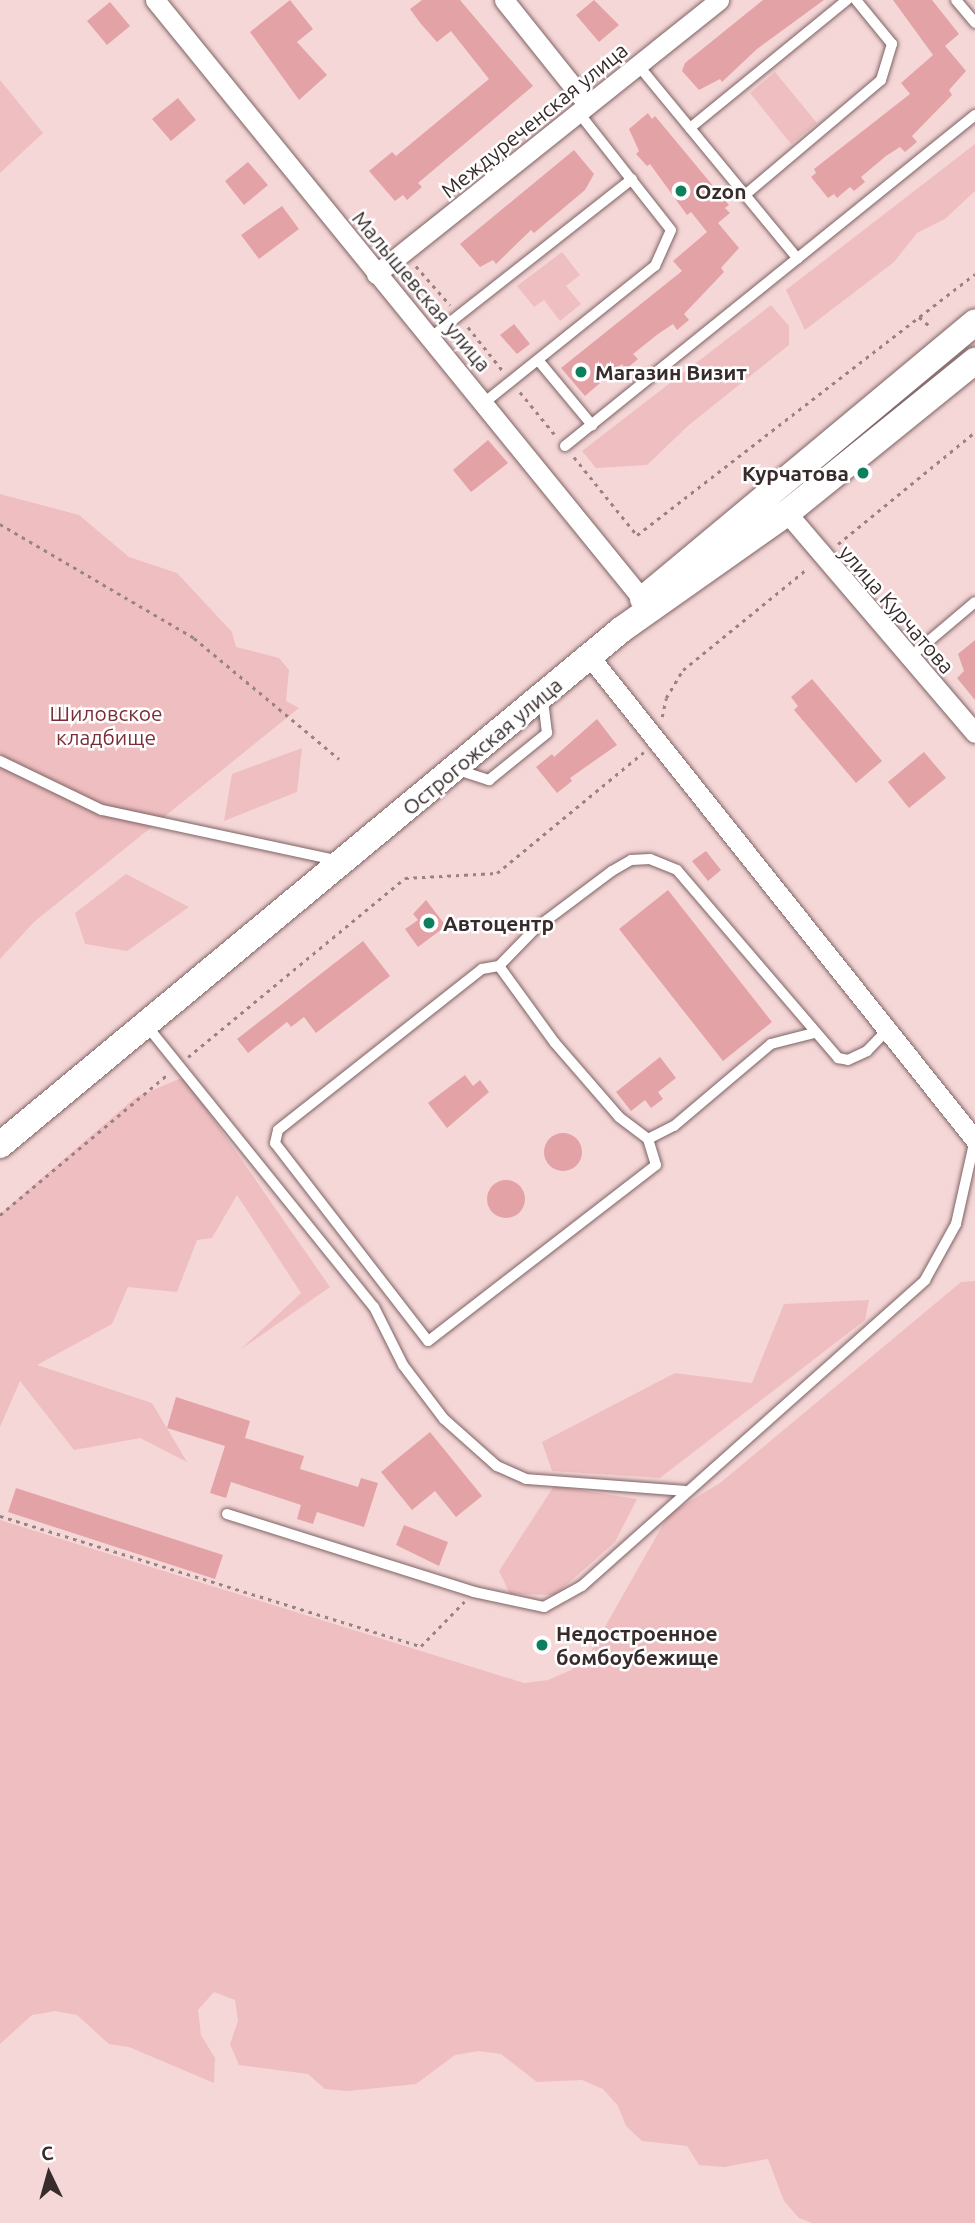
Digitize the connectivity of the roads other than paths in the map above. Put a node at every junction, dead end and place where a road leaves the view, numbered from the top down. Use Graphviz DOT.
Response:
graph roads {
  1 [pos="155,0"];
  2 [pos="504,0"];
  3 [pos="719,0"];
  4 [pos="847,0"];
  5 [pos="856,0"];
  6 [pos="956,0"];
  7 [pos="971,11"];
  8 [pos="975,23"];
  9 [pos="638,65"];
  10 [pos="583,108"];
  11 [pos="975,115"];
  12 [pos="690,128"];
  13 [pos="632,179"];
  14 [pos="745,195"];
  15 [pos="798,258"];
  16 [pos="376,274"];
  17 [pos="975,322"];
  18 [pos="430,338"];
  19 [pos="538,360"];
  20 [pos="975,361"];
  21 [pos="485,402"];
  22 [pos="592,425"];
  23 [pos="565,446"];
  24 [pos="787,513"];
  25 [pos="975,602"];
  26 [pos="647,606"];
  27 [pos="590,657"];
  28 [pos="909,657"];
  29 [pos="975,733"];
  30 [pos="0,761"];
  31 [pos="342,862"];
  32 [pos="499,966"];
  33 [pos="146,1024"];
  34 [pos="887,1030"];
  35 [pos="814,1033"];
  36 [pos="648,1139"];
  37 [pos="975,1139"];
  38 [pos="0,1145"];
  39 [pos="685,1491"];
  40 [pos="227,1514"];
  1 -- 16 [label="street, Малышевская улица"];
  2 -- 10 [label="street"];
  3 -- 9 [label="street, Междуреченская улица"];
  4 -- 12 [label="lane"];
  5 -- 14 [label="lane"];
  6 -- 7 [label="lane"];
  7 -- 8 [label="lane"];
  9 -- 10 [label="street, Междуреченская улица"];
  9 -- 12 [label="lane"];
  10 -- 13 [label="lane"];
  10 -- 16 [label="street, Междуреченская улица"];
  11 -- 15 [label="lane"];
  12 -- 14 [label="lane"];
  13 -- 18 [label="lane"];
  13 -- 19 [label="lane"];
  14 -- 15 [label="lane"];
  15 -- 22 [label="lane"];
  16 -- 18 [label="street, Малышевская улица"];
  17 -- 26 [label="street"];
  18 -- 21 [label="street, Малышевская улица"];
  19 -- 21 [label="lane"];
  19 -- 22 [label="lane"];
  20 -- 24 [label="street"];
  21 -- 26 [label="street, Малышевская улица"];
  22 -- 23 [label="lane"];
  24 -- 26 [label="street"];
  24 -- 28 [label="street, улица Курчатова"];
  25 -- 28 [label="lane"];
  26 -- 27 [label="street, Острогожская улица"];
  27 -- 31 [label="street, Острогожская улица"];
  27 -- 34 [label="street"];
  28 -- 29 [label="street, улица Курчатова"];
  30 -- 31 [label="lane"];
  31 -- 33 [label="street, Острогожская улица"];
  32 -- 35 [label="lane"];
  32 -- 36 [label="lane"];
  32 -- 36 [label="lane"];
  33 -- 38 [label="street, Острогожская улица"];
  33 -- 39 [label="lane"];
  34 -- 35 [label="lane"];
  34 -- 37 [label="street"];
  35 -- 36 [label="lane"];
  37 -- 39 [label="lane"];
  39 -- 40 [label="lane"];
}
